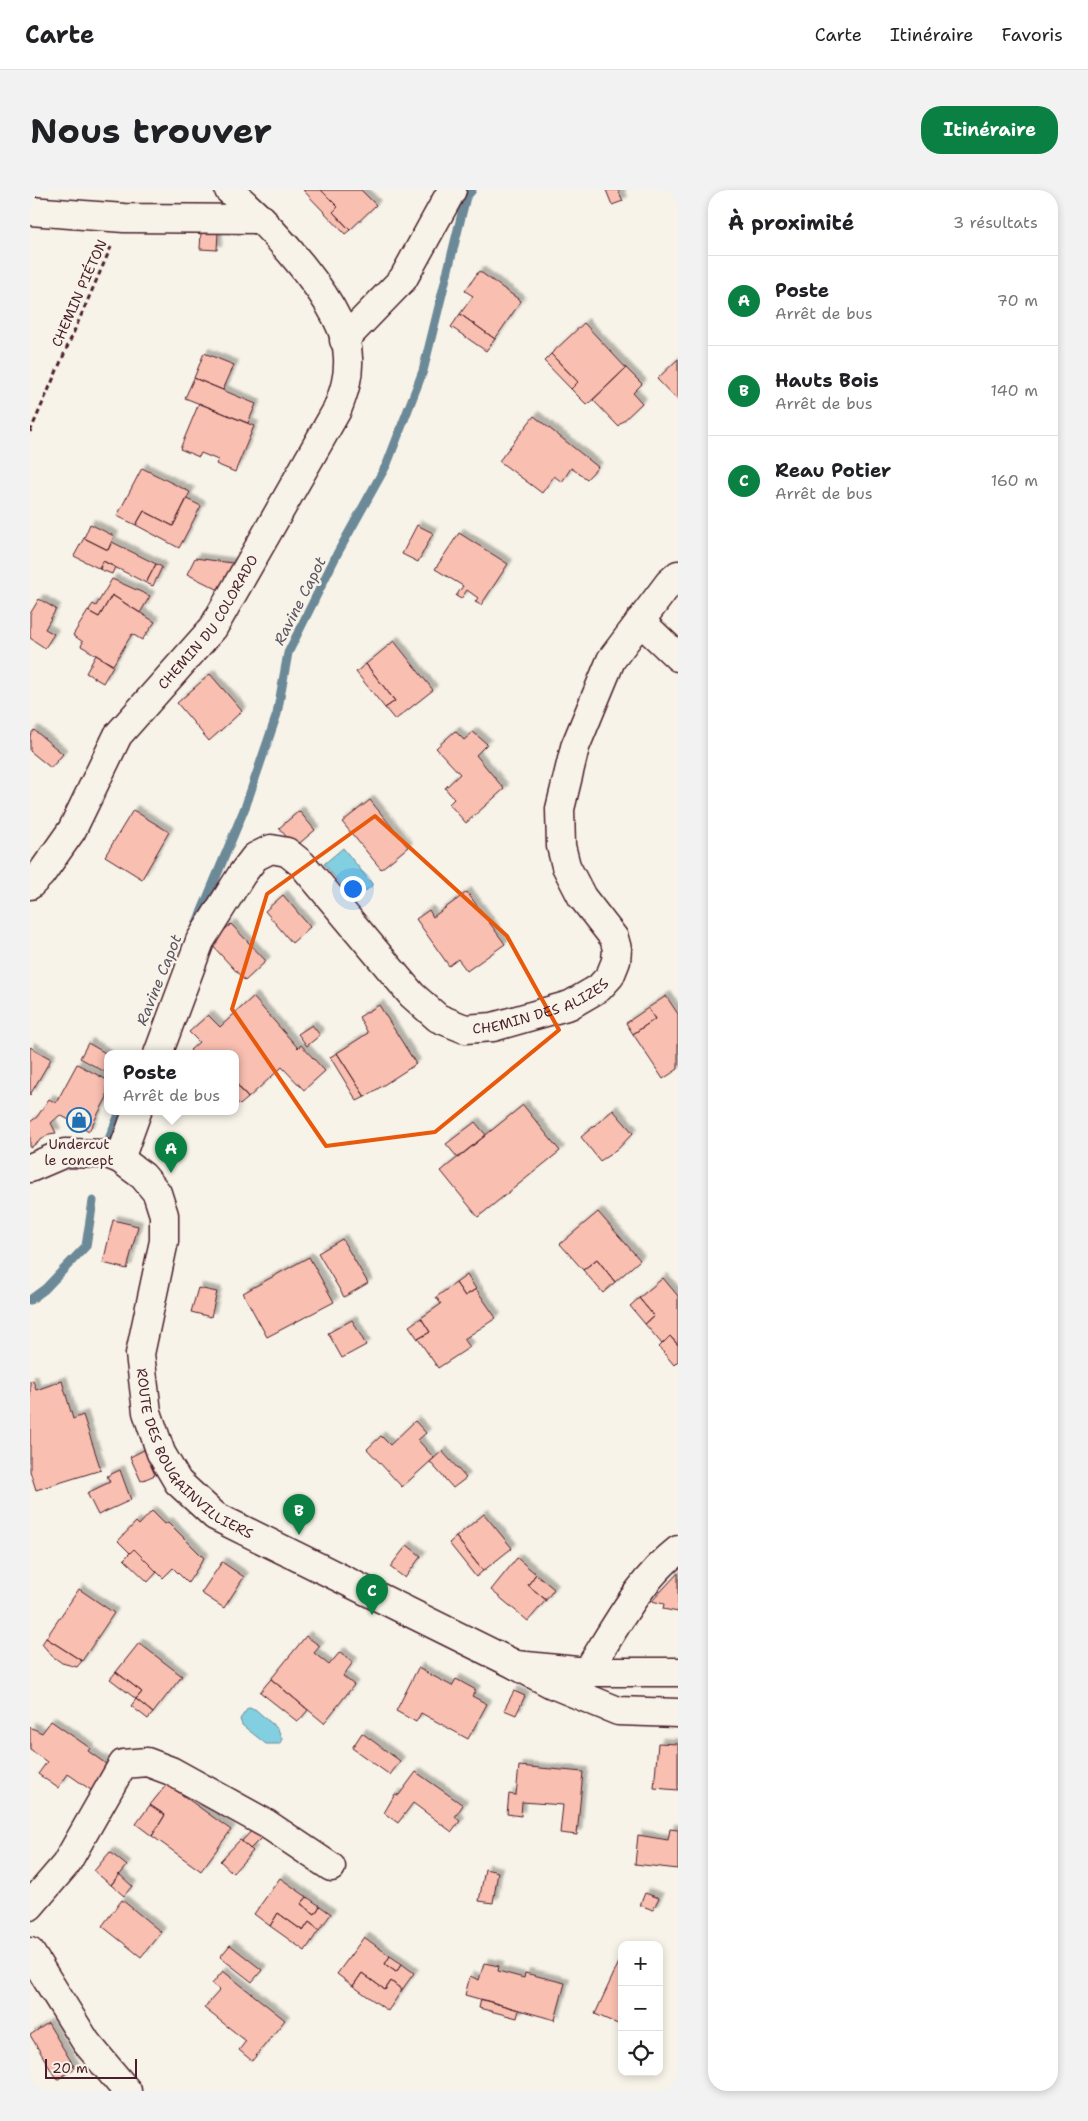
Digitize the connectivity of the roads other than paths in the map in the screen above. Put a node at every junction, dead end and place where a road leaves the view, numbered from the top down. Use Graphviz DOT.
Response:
graph roads {
  1 [pos="230,190"];
  2 [pos="452,190"];
  3 [pos="30,211"];
  4 [pos="262,219"];
  5 [pos="344,340"];
  6 [pos="678,575"];
  7 [pos="640,622"];
  8 [pos="678,656"];
  9 [pos="30,885"];
  10 [pos="160,1050"];
  11 [pos="136,1115"];
  12 [pos="120,1160"];
  13 [pos="30,1168"];
  14 [pos="678,1550"];
  15 [pos="516,1665"];
  16 [pos="587,1672"];
  17 [pos="678,1672"];
  18 [pos="678,1713"];
  19 [pos="331,1867"];
  20 [pos="30,1906"];
  21 [pos="30,1952"];
  22 [pos="127,2091"];
  1 -- 4 [label="street, CHEMIN DU COLORADO"];
  2 -- 5 [label="street"];
  3 -- 4 [label="street"];
  4 -- 5 [label="street, CHEMIN DU COLORADO"];
  5 -- 9 [label="street, CHEMIN DU COLORADO"];
  6 -- 7 [label="street, CHEMIN DES ALIZES"];
  7 -- 8 [label="street"];
  7 -- 10 [label="street, CHEMIN DES ALIZES"];
  11 -- 12 [label="street"];
  12 -- 13 [label="street, ROUTE DES BOUGAINVILLIERS"];
  12 -- 15 [label="street, ROUTE DES BOUGAINVILLIERS"];
  14 -- 16 [label="street"];
  15 -- 16 [label="street"];
  15 -- 18 [label="street, ROUTE DES BOUGAINVILLIERS"];
  16 -- 17 [label="street"];
  19 -- 20 [label="street"];
  21 -- 22 [label="street"];
}
